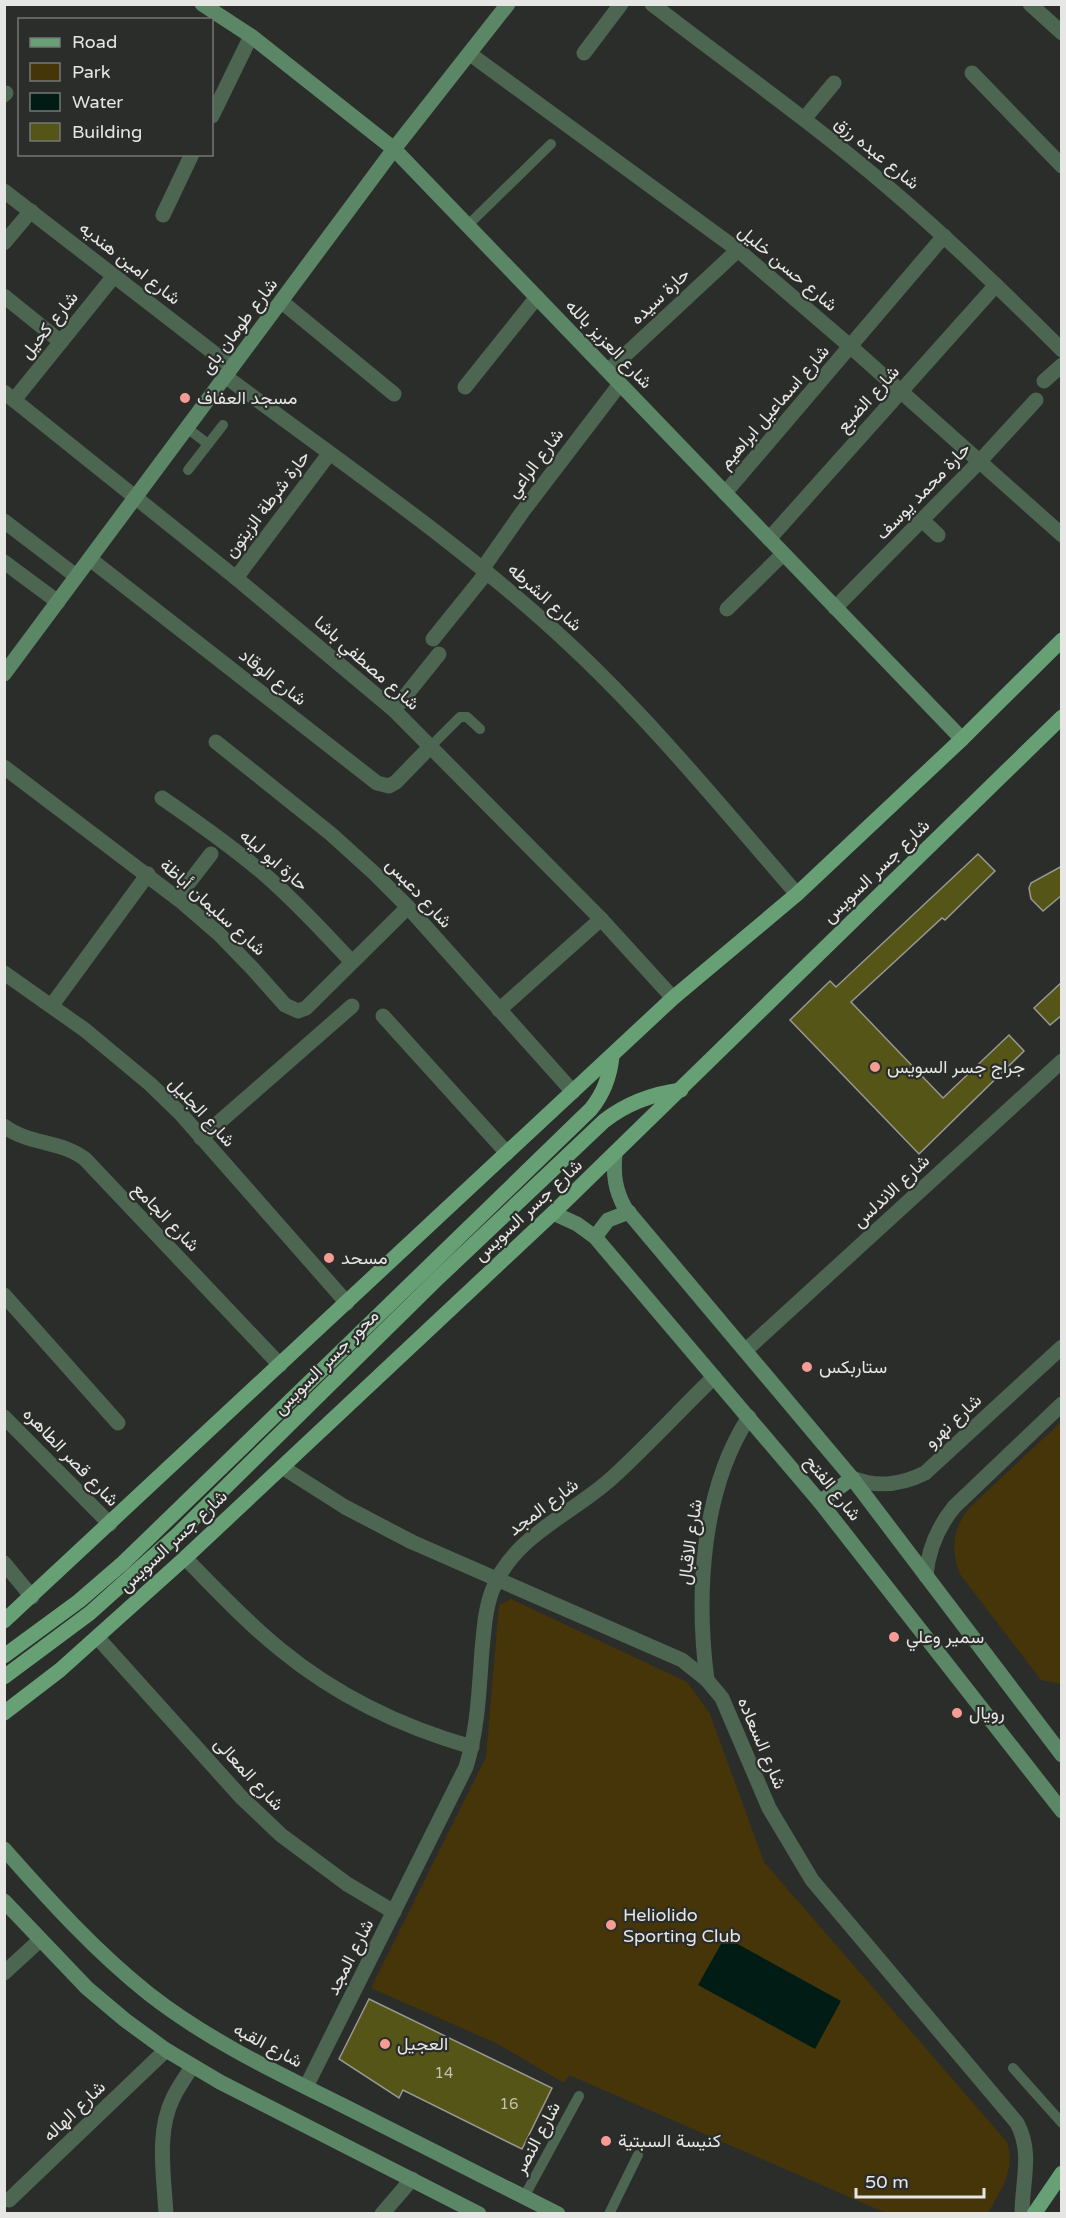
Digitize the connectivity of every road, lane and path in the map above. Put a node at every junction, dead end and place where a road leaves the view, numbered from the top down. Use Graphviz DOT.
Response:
graph roads {
  1 [pos="202,4"];
  2 [pos="508,4"];
  3 [pos="621,4"];
  4 [pos="652,4"];
  5 [pos="1030,4"];
  6 [pos="1059,25"];
  7 [pos="251,36"];
  8 [pos="584,52"];
  9 [pos="470,54"];
  10 [pos="972,73"];
  11 [pos="834,83"];
  12 [pos="213,114"];
  13 [pos="804,119"];
  14 [pos="551,144"];
  15 [pos="394,149"];
  16 [pos="191,156"];
  17 [pos="1062,166"];
  18 [pos="4,191"];
  19 [pos="31,211"];
  20 [pos="163,215"];
  21 [pos="468,225"];
  22 [pos="944,236"];
  23 [pos="4,243"];
  24 [pos="738,250"];
  25 [pos="114,276"];
  26 [pos="996,285"];
  27 [pos="4,296"];
  28 [pos="537,297"];
  29 [pos="282,302"];
  30 [pos="61,342"];
  31 [pos="852,347"];
  32 [pos="1062,350"];
  33 [pos="1062,365"];
  34 [pos="608,371"];
  35 [pos="229,372"];
  36 [pos="1044,381"];
  37 [pos="620,384"];
  38 [pos="465,387"];
  39 [pos="902,391"];
  40 [pos="394,394"];
  41 [pos="9,396"];
  42 [pos="1036,400"];
  43 [pos="223,425"];
  44 [pos="187,428"];
  45 [pos="208,444"];
  46 [pos="329,454"];
  47 [pos="980,461"];
  48 [pos="188,470"];
  49 [pos="725,493"];
  50 [pos="136,498"];
  51 [pos="4,520"];
  52 [pos="922,520"];
  53 [pos="1062,535"];
  54 [pos="938,536"];
  55 [pos="769,539"];
  56 [pos="783,554"];
  57 [pos="90,559"];
  58 [pos="4,562"];
  59 [pos="485,570"];
  60 [pos="76,576"];
  61 [pos="236,578"];
  62 [pos="58,602"];
  63 [pos="836,608"];
  64 [pos="727,609"];
  65 [pos="433,639"];
  66 [pos="1062,640"];
  67 [pos="439,654"];
  68 [pos="7,664"];
  69 [pos="394,710"];
  70 [pos="1062,717"];
  71 [pos="480,729"];
  72 [pos="962,739"];
  73 [pos="216,742"];
  74 [pos="431,746"];
  75 [pos="4,767"];
  76 [pos="162,798"];
  77 [pos="211,854"];
  78 [pos="148,874"];
  79 [pos="797,894"];
  80 [pos="177,898"];
  81 [pos="408,908"];
  82 [pos="601,919"];
  83 [pos="352,962"];
  84 [pos="5,976"];
  85 [pos="674,998"];
  86 [pos="51,1005"];
  87 [pos="352,1006"];
  88 [pos="499,1010"];
  89 [pos="383,1016"];
  90 [pos="612,1056"];
  91 [pos="1062,1061"];
  92 [pos="681,1090"];
  93 [pos="573,1092"];
  94 [pos="4,1126"];
  95 [pos="201,1138"];
  96 [pos="507,1152"];
  97 [pos="615,1154"];
  98 [pos="628,1212"];
  99 [pos="553,1213"];
  100 [pos="595,1237"];
  101 [pos="4,1295"];
  102 [pos="347,1303"];
  103 [pos="1062,1347"];
  104 [pos="746,1350"];
  105 [pos="280,1365"];
  106 [pos="714,1377"];
  107 [pos="1062,1404"];
  108 [pos="4,1417"];
  109 [pos="748,1418"];
  110 [pos="118,1423"];
  111 [pos="282,1467"];
  112 [pos="852,1478"];
  113 [pos="820,1502"];
  114 [pos="110,1524"];
  115 [pos="185,1558"];
  116 [pos="4,1563"];
  117 [pos="926,1576"];
  118 [pos="498,1578"];
  119 [pos="32,1597"];
  120 [pos="4,1621"];
  121 [pos="98,1637"];
  122 [pos="4,1656"];
  123 [pos="4,1677"];
  124 [pos="707,1680"];
  125 [pos="4,1713"];
  126 [pos="472,1747"];
  127 [pos="1062,1755"];
  128 [pos="1062,1811"];
  129 [pos="4,1849"];
  130 [pos="4,1900"];
  131 [pos="394,1911"];
  132 [pos="40,1940"];
  133 [pos="4,1973"];
  134 [pos="166,2050"];
  135 [pos="192,2066"];
  136 [pos="1013,2068"];
  137 [pos="306,2087"];
  138 [pos="579,2096"];
  139 [pos="1062,2123"];
  140 [pos="638,2155"];
  141 [pos="1062,2173"];
  142 [pos="412,2179"];
  143 [pos="524,2197"];
  144 [pos="9,2200"];
  145 [pos="166,2214"];
  146 [pos="381,2214"];
  147 [pos="479,2214"];
  148 [pos="558,2214"];
  149 [pos="609,2214"];
  150 [pos="1022,2214"];
  151 [pos="1034,2214"];
  1 -- 7 [label="main road, شارع العزيز بالله"];
  2 -- 9 [label="main road, شارع طومان باى"];
  3 -- 8 [label="street"];
  4 -- 13 [label="street, شارع عبده رزق"];
  5 -- 6 [label="street"];
  7 -- 12 [label="street"];
  7 -- 15 [label="main road, شارع العزيز بالله"];
  9 -- 15 [label="main road, شارع طومان باى"];
  9 -- 24 [label="street, شارع حسن خليل"];
  10 -- 17 [label="street"];
  11 -- 13 [label="street"];
  13 -- 22 [label="street, شارع عبده رزق"];
  14 -- 21 [label="lane"];
  15 -- 21 [label="main road, شارع العزيز بالله"];
  15 -- 29 [label="main road, شارع طومان باى"];
  16 -- 20 [label="street"];
  18 -- 19 [label="street, شارع امين هنديه"];
  19 -- 23 [label="street"];
  19 -- 25 [label="street, شارع امين هنديه"];
  21 -- 28 [label="main road, شارع العزيز بالله"];
  22 -- 26 [label="street, شارع عبده رزق"];
  22 -- 31 [label="street, شارع اسماعيل ابراهيم"];
  24 -- 31 [label="street, شارع حسن خليل"];
  24 -- 34 [label="street, حارة سيده"];
  25 -- 30 [label="street, شارع كحيل"];
  25 -- 35 [label="street, شارع امين هنديه"];
  26 -- 32 [label="street, شارع عبده رزق"];
  26 -- 39 [label="street, شارع الضبع"];
  27 -- 30 [label="street"];
  28 -- 34 [label="main road, شارع العزيز بالله"];
  28 -- 38 [label="street"];
  29 -- 35 [label="main road, شارع طومان باى"];
  29 -- 40 [label="street"];
  30 -- 41 [label="street, شارع كحيل"];
  31 -- 39 [label="street, شارع حسن خليل"];
  31 -- 49 [label="street, شارع اسماعيل ابراهيم"];
  33 -- 36 [label="street"];
  34 -- 37 [label="main road, شارع العزيز بالله"];
  35 -- 44 [label="main road, شارع طومان باى"];
  35 -- 46 [label="street, شارع الشرطه"];
  37 -- 49 [label="main road, شارع العزيز بالله"];
  37 -- 59 [label="street, شارع الراعي"];
  39 -- 47 [label="street, شارع حسن خليل"];
  39 -- 55 [label="street, شارع الضبع"];
  41 -- 50 [label="street, شارع مصطفي باشا"];
  42 -- 47 [label="street, حارة محمد يوسف"];
  43 -- 45 [label="lane"];
  44 -- 45 [label="lane"];
  44 -- 50 [label="main road, شارع طومان باى"];
  45 -- 48 [label="lane"];
  46 -- 59 [label="street, شارع الشرطه"];
  46 -- 61 [label="street, حارة شرطة الزيتون"];
  47 -- 52 [label="street, حارة محمد يوسف"];
  47 -- 53 [label="street, شارع حسن خليل"];
  49 -- 55 [label="main road, شارع العزيز بالله"];
  50 -- 57 [label="main road, شارع طومان باى"];
  50 -- 61 [label="street, شارع مصطفي باشا"];
  51 -- 60 [label="street"];
  52 -- 54 [label="street"];
  52 -- 63 [label="street, حارة محمد يوسف"];
  55 -- 56 [label="main road, شارع العزيز بالله"];
  56 -- 63 [label="main road, شارع العزيز بالله"];
  56 -- 64 [label="street"];
  57 -- 60 [label="main road, شارع طومان باى"];
  57 -- 74 [label="street, شارع الوقاد"];
  58 -- 62 [label="street"];
  59 -- 65 [label="street, شارع الراعي"];
  59 -- 79 [label="street, شارع الشرطه"];
  60 -- 62 [label="main road, شارع طومان باى"];
  61 -- 69 [label="street, شارع مصطفي باشا"];
  62 -- 68 [label="main road, شارع طومان باى"];
  63 -- 72 [label="main road, شارع العزيز بالله"];
  66 -- 72 [label="main road, شارع جسر السويس"];
  67 -- 69 [label="street"];
  69 -- 74 [label="street, شارع مصطفي باشا"];
  70 -- 92 [label="main road, شارع جسر السويس"];
  71 -- 74 [label="lane"];
  72 -- 79 [label="main road, شارع جسر السويس"];
  73 -- 81 [label="street, شارع دعبس"];
  74 -- 82 [label="street, شارع مصطفي باشا"];
  75 -- 78 [label="street, شارع سليمان أباظة"];
  76 -- 83 [label="street, حارة ابو ليله"];
  77 -- 80 [label="street"];
  78 -- 80 [label="street, شارع سليمان أباظة"];
  78 -- 86 [label="street"];
  79 -- 85 [label="main road, شارع جسر السويس"];
  80 -- 83 [label="street, شارع سليمان أباظة"];
  81 -- 83 [label="street, شارع سليمان أباظة"];
  81 -- 88 [label="street, شارع دعبس"];
  82 -- 85 [label="street, شارع مصطفي باشا"];
  82 -- 88 [label="street"];
  84 -- 86 [label="street, شارع الجليل"];
  85 -- 90 [label="main road, شارع جسر السويس"];
  86 -- 95 [label="street, شارع الجليل"];
  87 -- 95 [label="street"];
  88 -- 93 [label="street, شارع دعبس"];
  89 -- 96 [label="street"];
  90 -- 93 [label="main road, شارع جسر السويس"];
  90 -- 122 [label="main road, محور جسر السويس"];
  91 -- 104 [label="street, شارع الاندلس"];
  92 -- 97 [label="main road, شارع جسر السويس"];
  92 -- 123 [label="main road, محور جسر السويس"];
  93 -- 96 [label="main road, شارع جسر السويس"];
  94 -- 105 [label="street, شارع الجامع"];
  95 -- 102 [label="street, شارع الجليل"];
  96 -- 102 [label="main road, شارع جسر السويس"];
  97 -- 98 [label="main road, شارع الفتح"];
  97 -- 99 [label="main road, شارع جسر السويس"];
  98 -- 100 [label="main road"];
  98 -- 104 [label="main road, شارع الفتح"];
  99 -- 100 [label="main road, شارع الفتح"];
  99 -- 111 [label="main road, شارع جسر السويس"];
  100 -- 106 [label="main road, شارع الفتح"];
  101 -- 110 [label="street"];
  102 -- 105 [label="main road, شارع جسر السويس"];
  103 -- 112 [label="street, شارع نهرو"];
  104 -- 112 [label="main road, شارع الفتح"];
  105 -- 114 [label="main road, شارع جسر السويس"];
  106 -- 109 [label="main road, شارع الفتح"];
  106 -- 118 [label="street, شارع المجد"];
  107 -- 117 [label="street"];
  108 -- 114 [label="street, شارع قصر الطاهره"];
  109 -- 113 [label="main road, شارع الفتح"];
  109 -- 124 [label="street, شارع الاقبال"];
  111 -- 115 [label="main road, شارع جسر السويس"];
  111 -- 118 [label="street, شارع السعاده"];
  112 -- 113 [label="main road"];
  112 -- 117 [label="main road, شارع الفتح"];
  113 -- 128 [label="main road, شارع الفتح"];
  114 -- 119 [label="main road, شارع جسر السويس"];
  115 -- 121 [label="main road, شارع جسر السويس"];
  115 -- 126 [label="street"];
  116 -- 119 [label="street"];
  117 -- 127 [label="main road, شارع الفتح"];
  118 -- 124 [label="street, شارع السعاده"];
  118 -- 126 [label="street, شارع المجد"];
  119 -- 120 [label="main road, شارع جسر السويس"];
  121 -- 125 [label="main road, شارع جسر السويس"];
  121 -- 131 [label="street, شارع المعالى"];
  124 -- 150 [label="street, شارع السعاده"];
  126 -- 131 [label="street, شارع المجد"];
  129 -- 137 [label="main road, شارع القبه"];
  130 -- 132 [label="main road"];
  131 -- 137 [label="street, شارع المجد"];
  132 -- 133 [label="street"];
  132 -- 134 [label="main road"];
  134 -- 135 [label="main road"];
  134 -- 144 [label="street, شارع الهاله"];
  135 -- 142 [label="main road"];
  135 -- 145 [label="street"];
  136 -- 139 [label="lane"];
  137 -- 143 [label="main road, شارع القبه"];
  138 -- 143 [label="lane, شارع النصر"];
  140 -- 149 [label="lane"];
  141 -- 151 [label="main road"];
  142 -- 146 [label="street"];
  142 -- 147 [label="main road"];
  143 -- 148 [label="main road, شارع القبه"];
}
